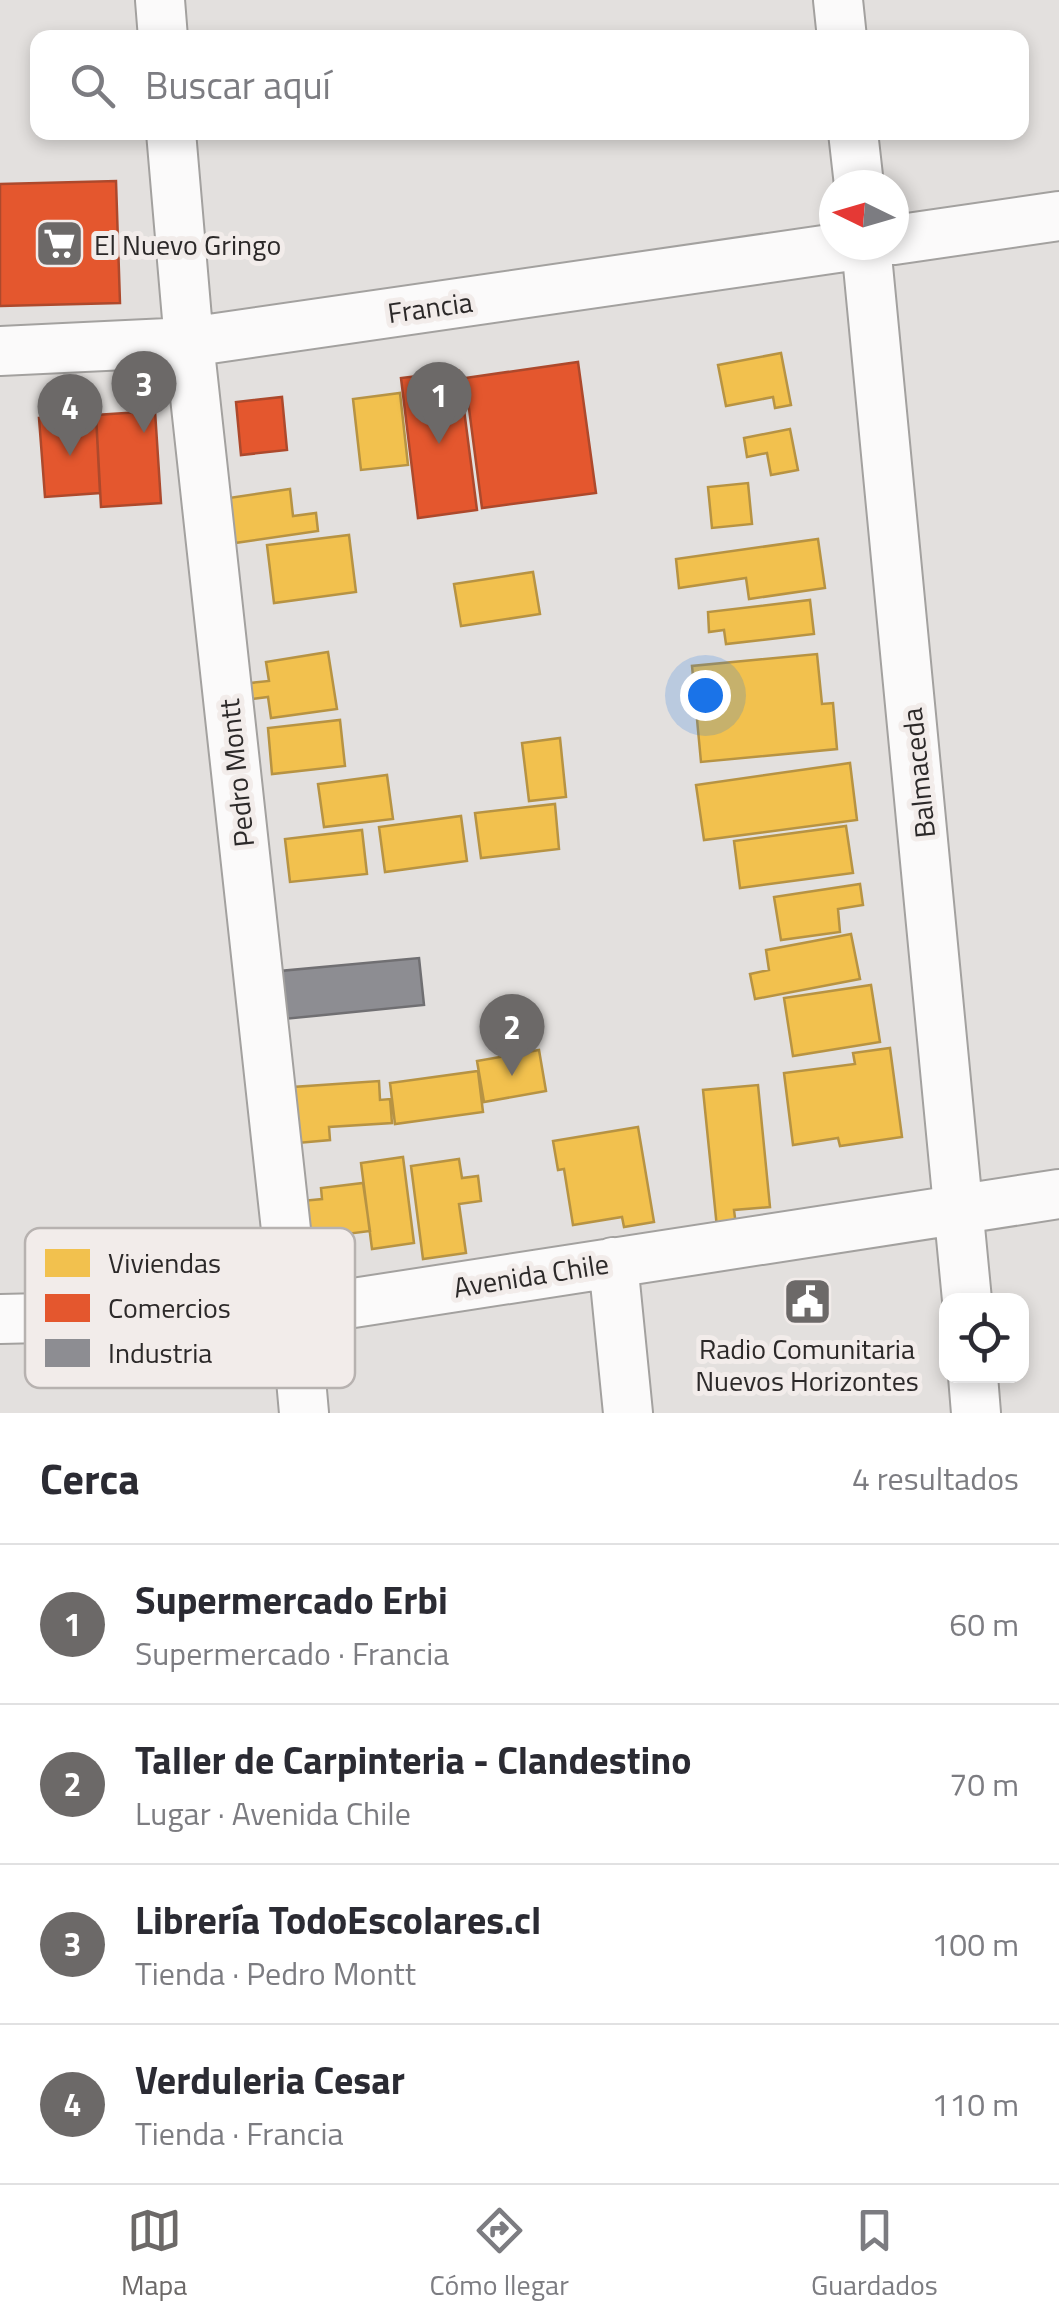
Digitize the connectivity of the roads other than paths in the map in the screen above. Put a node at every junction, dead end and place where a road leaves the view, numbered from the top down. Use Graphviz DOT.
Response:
graph roads {
  1 [pos="160,0"];
  2 [pos="838,0"];
  3 [pos="162,30"];
  4 [pos="841,30"];
  5 [pos="172,140"];
  6 [pos="854,140"];
  7 [pos="858,170"];
  8 [pos="1059,216"];
  9 [pos="909,238"];
  10 [pos="819,251"];
  11 [pos="867,260"];
  12 [pos="189,342"];
  13 [pos="0,350"];
  14 [pos="1059,1194"];
  15 [pos="960,1208"];
  16 [pos="287,1228"];
  17 [pos="613,1262"];
  18 [pos="966,1293"];
  19 [pos="355,1303"];
  20 [pos="25,1318"];
  21 [pos="0,1319"];
  22 [pos="974,1383"];
  23 [pos="302,1388"];
  24 [pos="304,1413"];
  25 [pos="628,1413"];
  26 [pos="976,1413"];
  1 -- 3 [label="street"];
  2 -- 4 [label="street"];
  5 -- 12 [label="street, Pedro Montt"];
  6 -- 7 [label="street"];
  8 -- 9 [label="street"];
  10 -- 12 [label="street, Francia"];
  11 -- 15 [label="street, Balmaceda"];
  12 -- 13 [label="street, Francia"];
  12 -- 16 [label="street, Pedro Montt"];
  14 -- 15 [label="street, Avenida Chile"];
  15 -- 17 [label="street, Avenida Chile"];
  15 -- 18 [label="street, Balmaceda"];
  17 -- 19 [label="street, Avenida Chile"];
  17 -- 25 [label="street"];
  20 -- 21 [label="street, Avenida Chile"];
  22 -- 26 [label="street"];
  23 -- 24 [label="street, Pedro Montt"];
}
